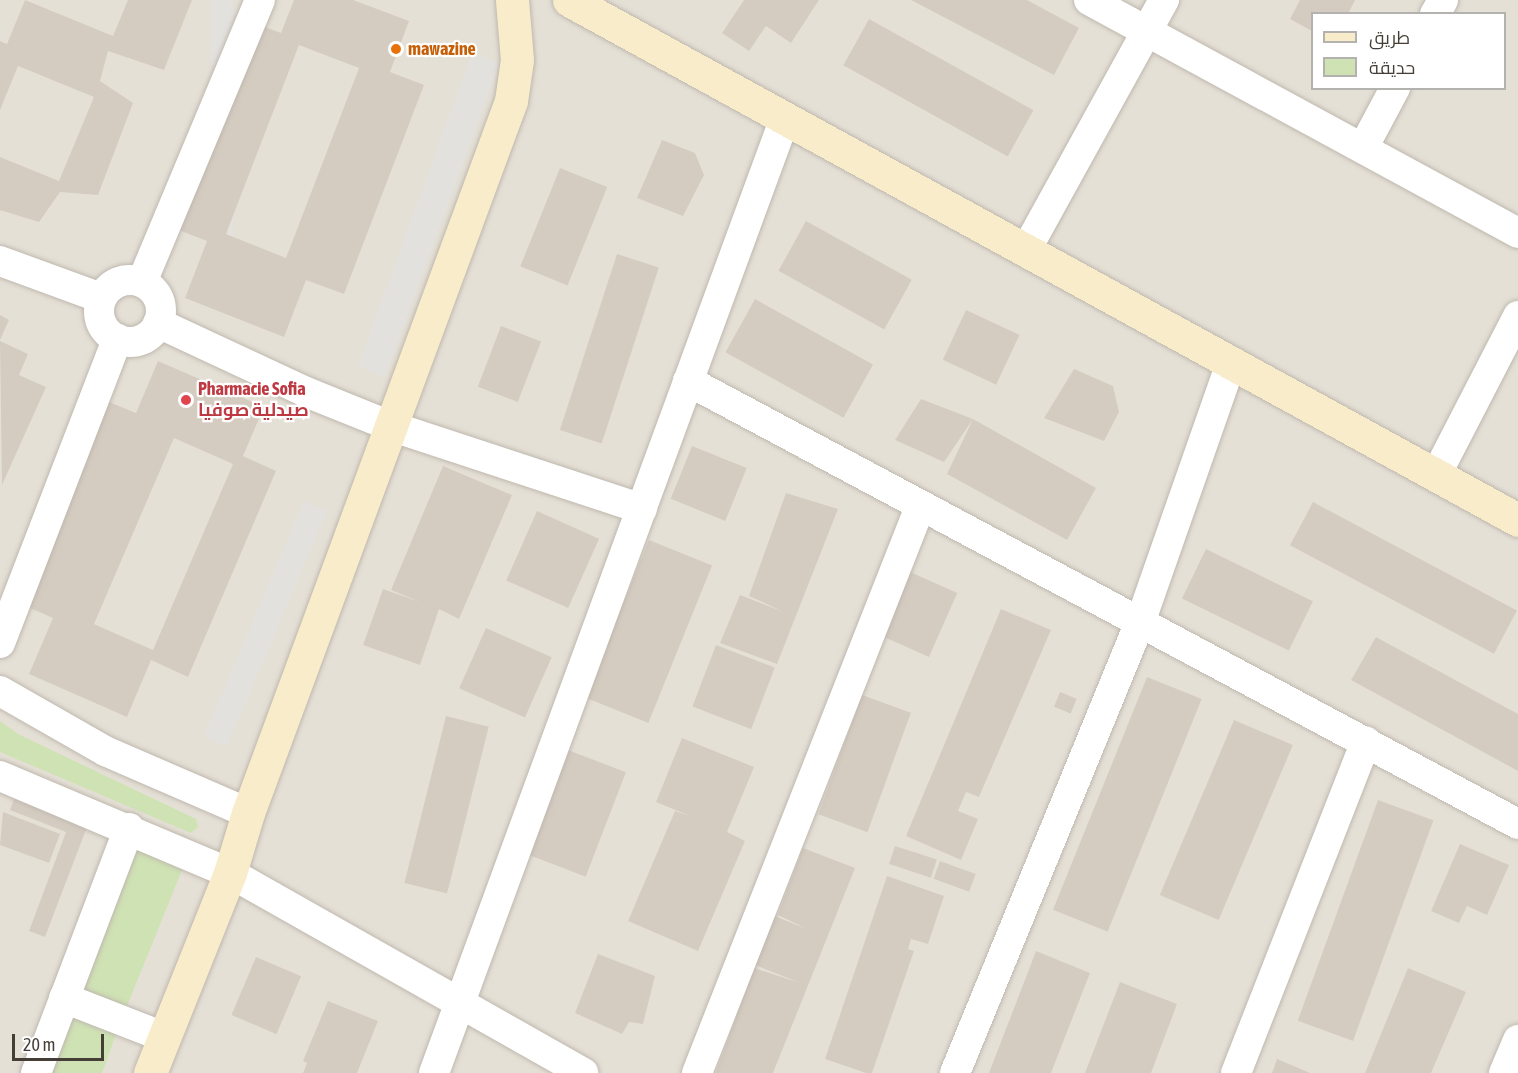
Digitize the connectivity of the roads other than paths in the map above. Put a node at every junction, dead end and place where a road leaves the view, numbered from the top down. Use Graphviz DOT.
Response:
graph roads {
  1 [pos="260,0"];
  2 [pos="512,0"];
  3 [pos="569,0"];
  4 [pos="1089,0"];
  5 [pos="1164,0"];
  6 [pos="1148,30"];
  7 [pos="1394,90"];
  8 [pos="785,118"];
  9 [pos="1363,148"];
  10 [pos="1518,233"];
  11 [pos="1026,250"];
  12 [pos="0,261"];
  13 [pos="142,282"];
  14 [pos="101,298"];
  15 [pos="1518,316"];
  16 [pos="158,323"];
  17 [pos="117,339"];
  18 [pos="1231,363"];
  19 [pos="688,381"];
  20 [pos="393,426"];
  21 [pos="1436,475"];
  22 [pos="920,507"];
  23 [pos="642,509"];
  24 [pos="1518,520"];
  25 [pos="1141,620"];
  26 [pos="0,643"];
  27 [pos="0,691"];
  28 [pos="1366,742"];
  29 [pos="6,785"];
  30 [pos="248,813"];
  31 [pos="1518,824"];
  32 [pos="129,828"];
  33 [pos="230,873"];
  34 [pos="64,998"];
  35 [pos="459,1005"];
  36 [pos="164,1037"];
  37 [pos="1518,1040"];
  38 [pos="36,1073"];
  39 [pos="150,1073"];
  40 [pos="434,1073"];
  41 [pos="583,1073"];
  42 [pos="697,1073"];
  43 [pos="955,1073"];
  44 [pos="1236,1073"];
  45 [pos="1504,1073"];
  1 -- 13 [label="street"];
  2 -- 20 [label="street"];
  3 -- 8 [label="street"];
  4 -- 6 [label="street"];
  5 -- 6 [label="street"];
  6 -- 9 [label="street"];
  6 -- 11 [label="street"];
  7 -- 9 [label="street"];
  8 -- 11 [label="street"];
  8 -- 19 [label="street"];
  9 -- 10 [label="street"];
  11 -- 18 [label="street"];
  12 -- 14 [label="street"];
  13 -- 14 [label="street"];
  13 -- 16 [label="street"];
  14 -- 17 [label="street"];
  15 -- 21 [label="street"];
  16 -- 17 [label="street"];
  16 -- 20 [label="street"];
  17 -- 26 [label="street"];
  18 -- 21 [label="street"];
  18 -- 25 [label="street"];
  19 -- 22 [label="street"];
  19 -- 23 [label="street"];
  20 -- 23 [label="street"];
  20 -- 30 [label="street"];
  21 -- 24 [label="street"];
  22 -- 25 [label="street"];
  22 -- 42 [label="street"];
  23 -- 35 [label="street"];
  25 -- 28 [label="street"];
  25 -- 43 [label="street"];
  27 -- 30 [label="street"];
  28 -- 31 [label="street"];
  28 -- 44 [label="street"];
  29 -- 32 [label="street"];
  30 -- 33 [label="street"];
  32 -- 33 [label="street"];
  32 -- 34 [label="street"];
  33 -- 35 [label="street"];
  33 -- 36 [label="street"];
  34 -- 36 [label="street"];
  34 -- 38 [label="street"];
  35 -- 40 [label="street"];
  35 -- 41 [label="street"];
  36 -- 39 [label="street"];
  37 -- 45 [label="street"];
}
